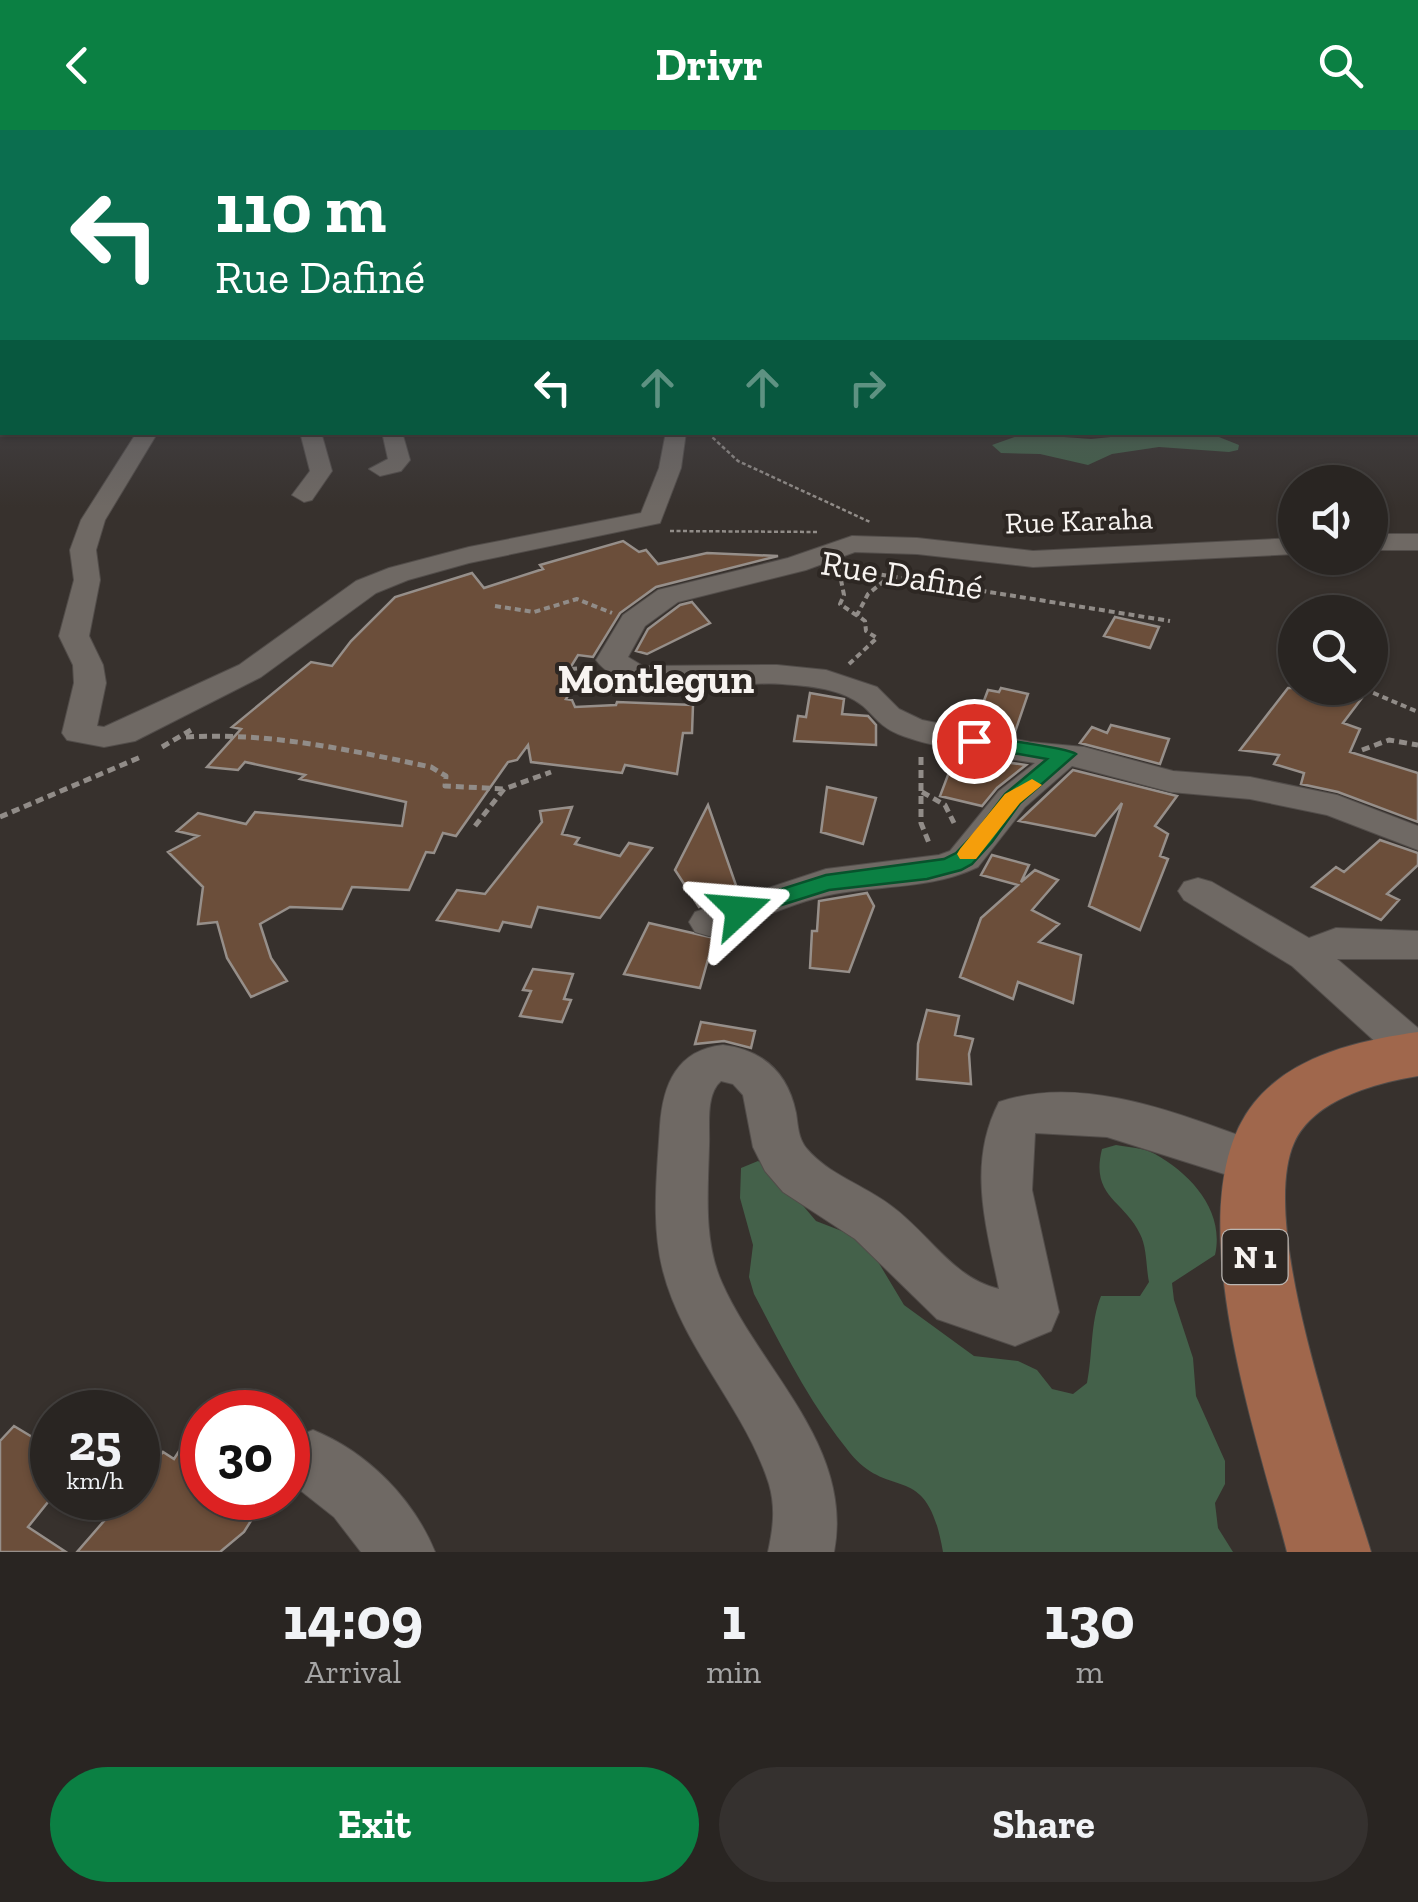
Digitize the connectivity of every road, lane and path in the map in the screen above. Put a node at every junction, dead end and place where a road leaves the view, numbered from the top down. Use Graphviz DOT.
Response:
graph roads {
  1 [pos="146,435"];
  2 [pos="311,435"];
  3 [pos="393,435"];
  4 [pos="676,435"];
  5 [pos="714,435"];
  6 [pos="380,468"];
  7 [pos="304,495"];
  8 [pos="663,532"];
  9 [pos="858,541"];
  10 [pos="1388,542"];
  11 [pos="1418,542"];
  12 [pos="1278,547"];
  13 [pos="832,565"];
  14 [pos="890,577"];
  15 [pos="496,606"];
  16 [pos="859,617"];
  17 [pos="1170,620"];
  18 [pos="633,621"];
  19 [pos="837,682"];
  20 [pos="1388,699"];
  21 [pos="1418,712"];
  22 [pos="198,726"];
  23 [pos="912,728"];
  24 [pos="183,736"];
  25 [pos="1418,746"];
  26 [pos="1362,750"];
  27 [pos="1066,754"];
  28 [pos="551,772"];
  29 [pos="504,789"];
  30 [pos="922,792"];
  31 [pos="0,817"];
  32 [pos="475,826"];
  33 [pos="1418,839"];
  34 [pos="976,844"];
  35 [pos="919,872"];
  36 [pos="1198,891"];
  37 [pos="709,922"];
  38 [pos="1418,945"];
  39 [pos="1307,956"];
  40 [pos="1418,1054"];
  41 [pos="1256,1163"];
  42 [pos="313,1461"];
  43 [pos="402,1552"];
  44 [pos="801,1552"];
  45 [pos="1329,1552"];
  1 -- 4 [label="street"];
  2 -- 7 [label="street"];
  3 -- 6 [label="street"];
  5 -- 9 [label="path"];
  8 -- 9 [label="path"];
  9 -- 12 [label="street, Rue Karaha"];
  9 -- 13 [label="street, Rue Karaha"];
  10 -- 11 [label="street"];
  13 -- 14 [label="path, Rue Dafiné"];
  13 -- 16 [label="path"];
  13 -- 18 [label="street, Rue Dafiné"];
  14 -- 16 [label="path"];
  14 -- 17 [label="path, Rue Dafiné"];
  15 -- 18 [label="path"];
  16 -- 19 [label="path"];
  18 -- 19 [label="street"];
  19 -- 23 [label="street"];
  20 -- 21 [label="path"];
  22 -- 24 [label="path"];
  23 -- 27 [label="street"];
  23 -- 30 [label="path"];
  24 -- 29 [label="path"];
  24 -- 31 [label="path"];
  25 -- 26 [label="path"];
  27 -- 33 [label="street"];
  27 -- 34 [label="street"];
  28 -- 29 [label="path"];
  29 -- 32 [label="path"];
  30 -- 34 [label="path"];
  30 -- 35 [label="path"];
  34 -- 35 [label="street"];
  35 -- 37 [label="street"];
  36 -- 39 [label="street"];
  38 -- 39 [label="street"];
  39 -- 40 [label="street"];
  40 -- 41 [label="main road, N 1"];
  41 -- 44 [label="street"];
  41 -- 45 [label="main road, N 1"];
  42 -- 43 [label="street"];
}
